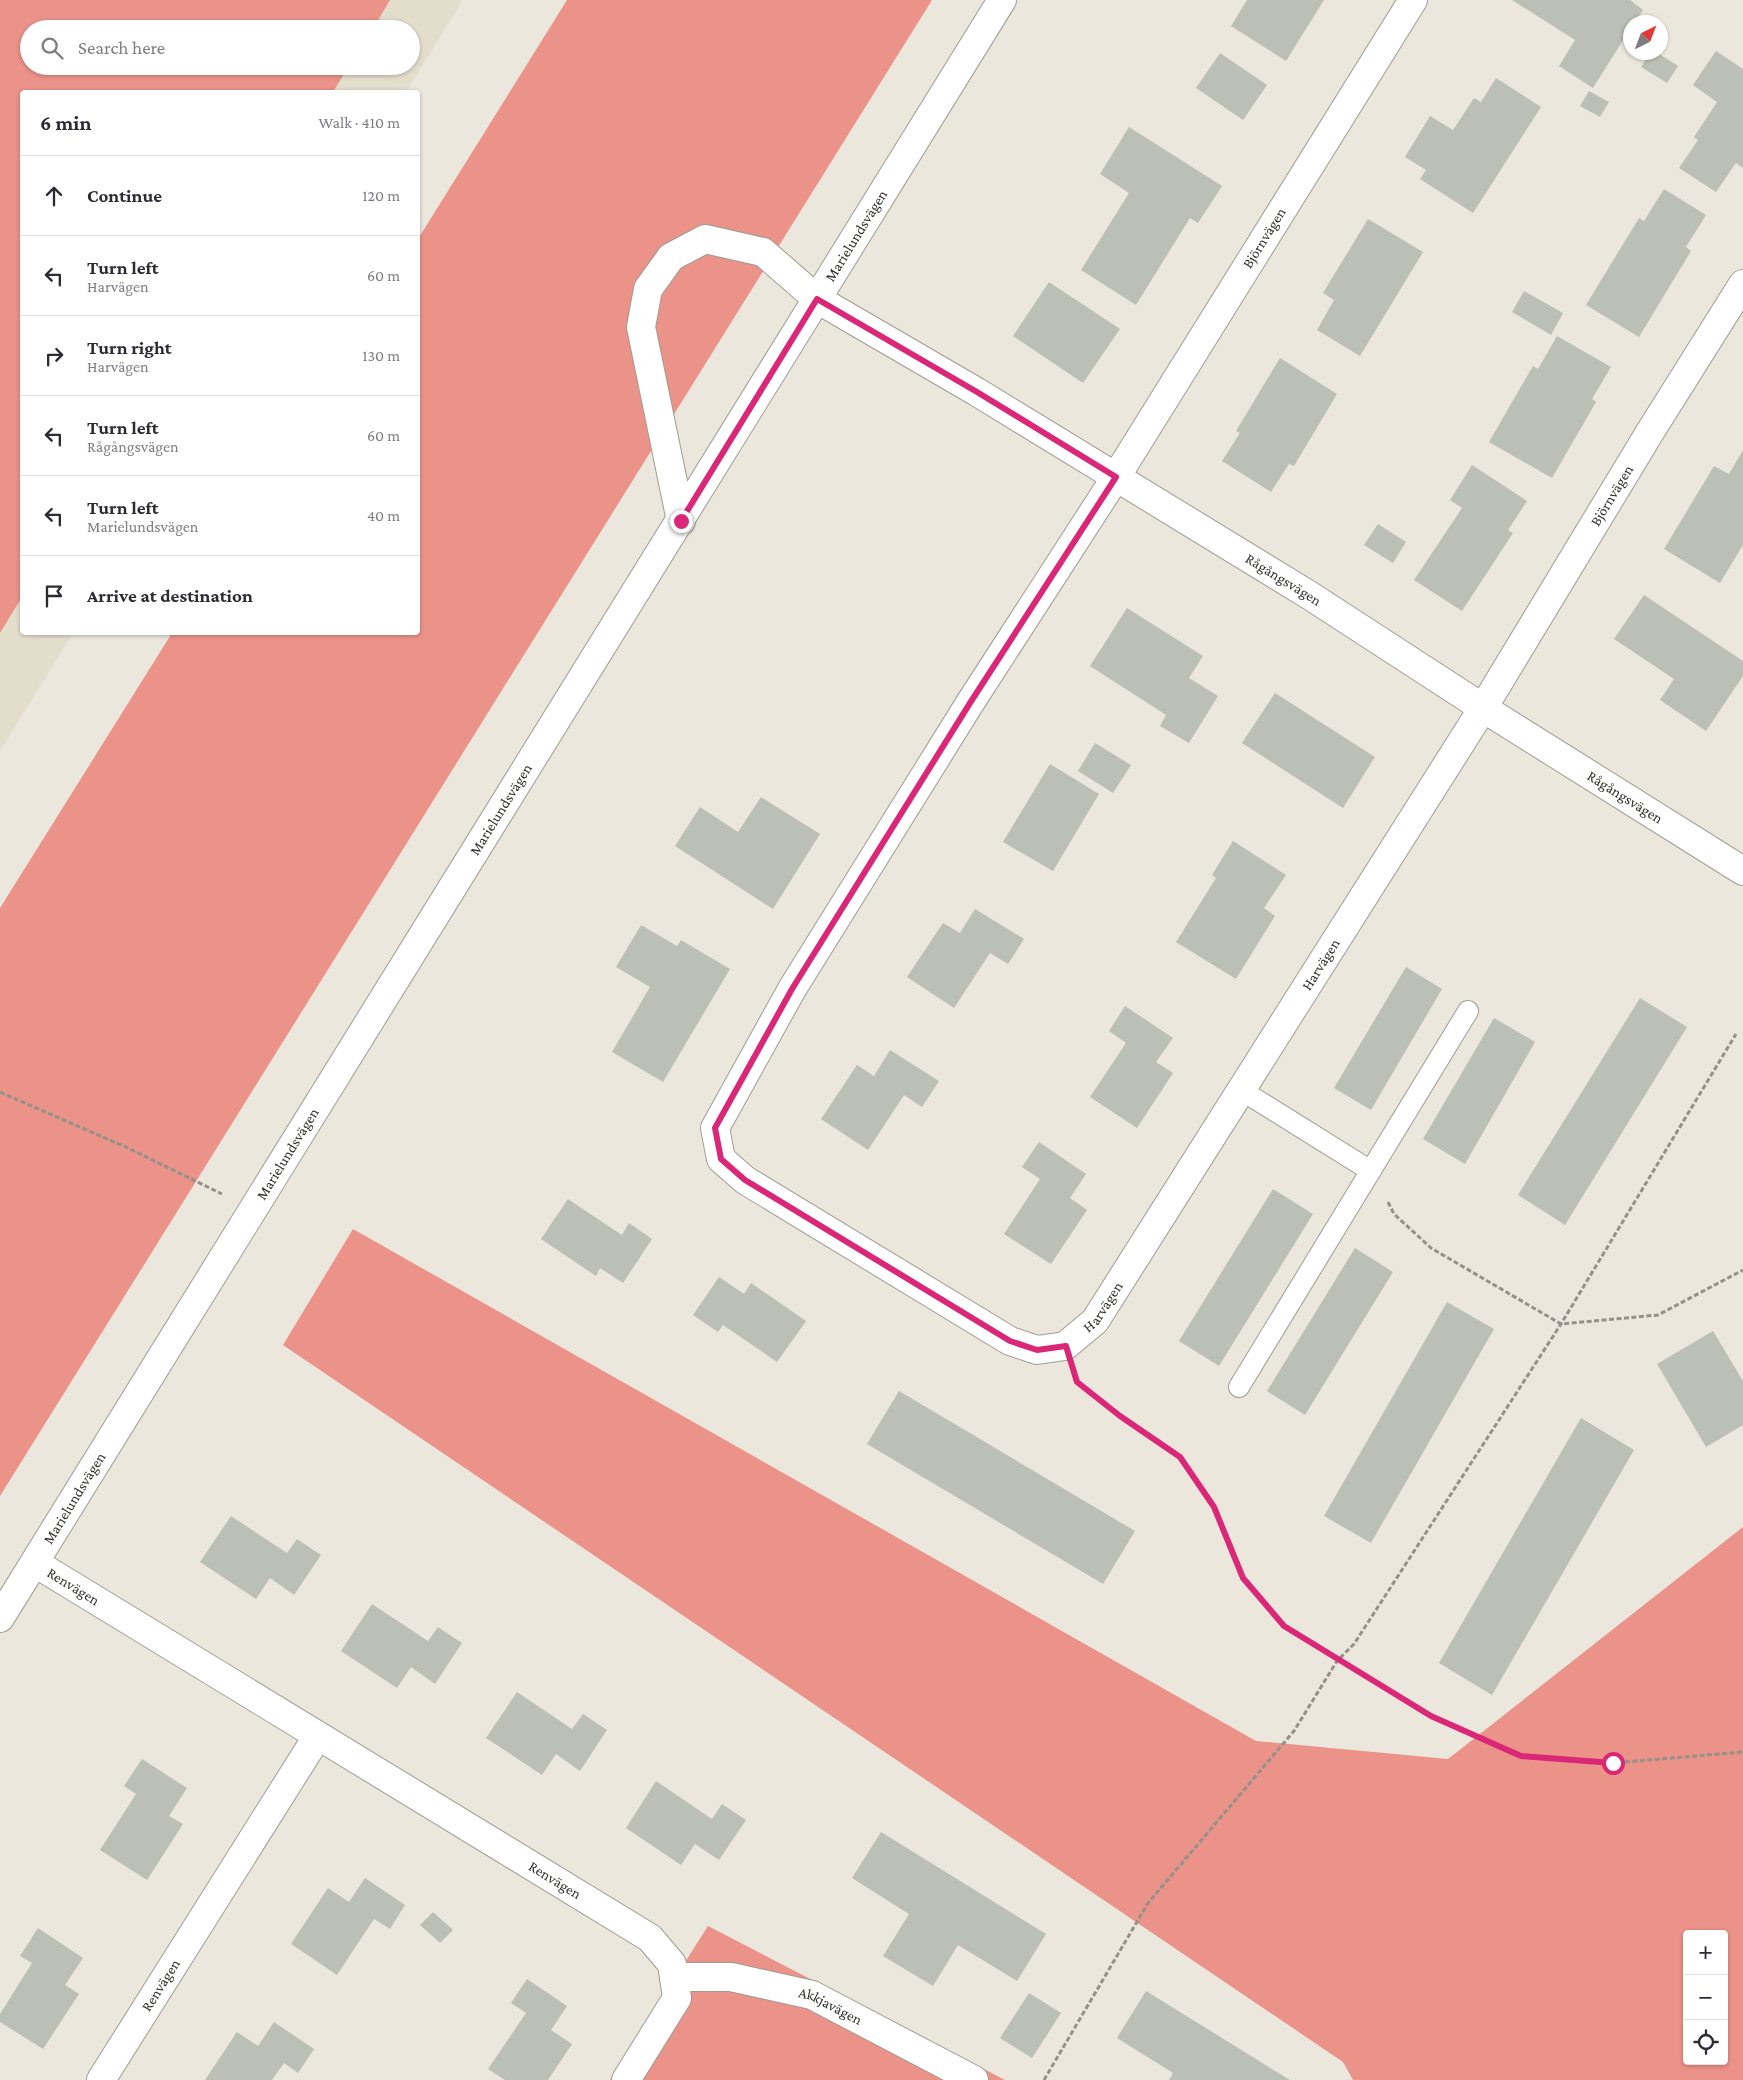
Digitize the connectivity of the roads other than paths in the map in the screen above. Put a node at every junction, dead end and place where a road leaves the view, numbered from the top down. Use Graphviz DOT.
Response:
graph roads {
  1 [pos="1002,0"];
  2 [pos="1413,0"];
  3 [pos="1743,284"];
  4 [pos="817,299"];
  5 [pos="1116,477"];
  6 [pos="681,521"];
  7 [pos="1483,708"];
  8 [pos="1743,871"];
  9 [pos="1468,1011"];
  10 [pos="1241,1090"];
  11 [pos="1371,1171"];
  12 [pos="1239,1387"];
  13 [pos="35,1563"];
  14 [pos="0,1618"];
  15 [pos="317,1737"];
  16 [pos="674,1976"];
  17 [pos="101,2080"];
  18 [pos="626,2080"];
  19 [pos="974,2080"];
  1 -- 4 [label="street, Marielundsvägen"];
  2 -- 5 [label="street, Björnvägen"];
  3 -- 7 [label="street, Björnvägen"];
  4 -- 5 [label="street, Rågångsvägen"];
  4 -- 6 [label="street, Marielundsvägen"];
  4 -- 6 [label="street, Rågångsvägen"];
  5 -- 7 [label="street, Rågångsvägen"];
  5 -- 10 [label="street, Harvägen"];
  6 -- 13 [label="street, Marielundsvägen"];
  7 -- 8 [label="street, Rågångsvägen"];
  7 -- 10 [label="street, Harvägen"];
  9 -- 11 [label="lane"];
  10 -- 11 [label="lane"];
  11 -- 12 [label="lane"];
  13 -- 14 [label="street, Marielundsvägen"];
  13 -- 15 [label="street, Renvägen"];
  15 -- 16 [label="street, Renvägen"];
  15 -- 17 [label="street, Renvägen"];
  16 -- 18 [label="street, Renvägen"];
  16 -- 19 [label="street, Akkjavägen"];
}
